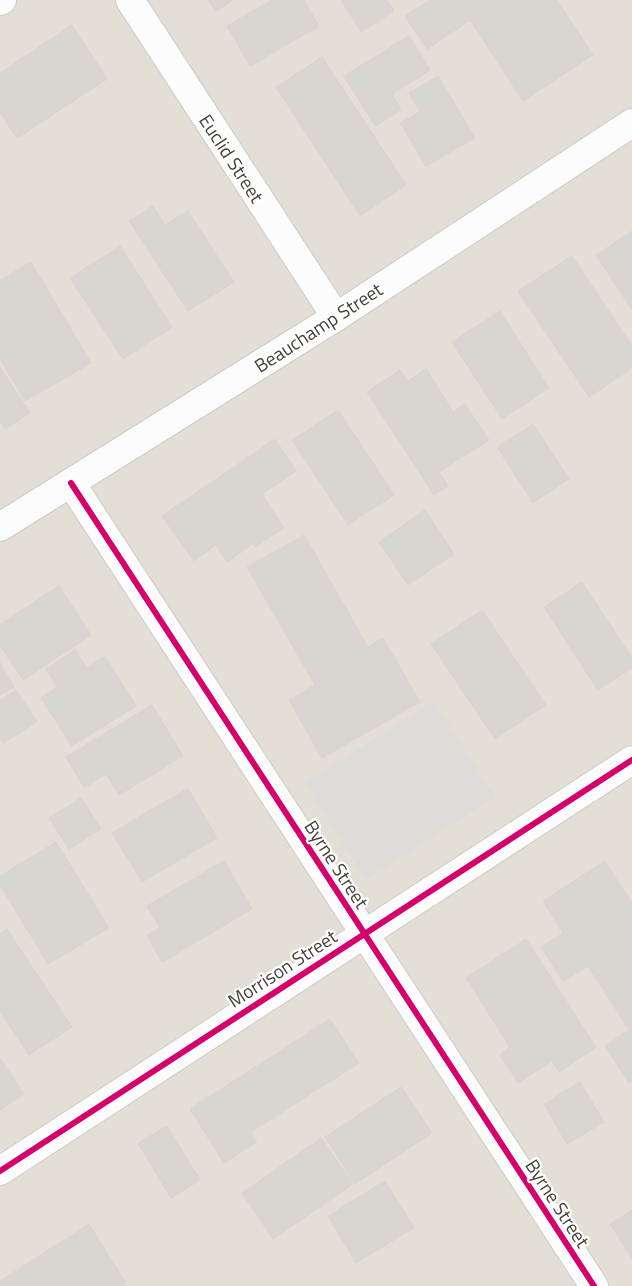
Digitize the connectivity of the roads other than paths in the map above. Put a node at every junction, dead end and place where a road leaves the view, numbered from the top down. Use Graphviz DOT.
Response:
graph roads {
  1 [pos="130,0"];
  2 [pos="632,123"];
  3 [pos="336,317"];
  4 [pos="71,483"];
  5 [pos="0,527"];
  6 [pos="632,760"];
  7 [pos="364,933"];
  8 [pos="0,1171"];
  9 [pos="594,1286"];
  1 -- 3 [label="street, Euclid Street"];
  2 -- 3 [label="street, Beauchamp Street"];
  3 -- 4 [label="street, Beauchamp Street"];
  4 -- 5 [label="street, Beauchamp Street"];
  4 -- 7 [label="street, Byrne Street"];
  6 -- 7 [label="street, Morrison Street"];
  7 -- 8 [label="street, Morrison Street"];
  7 -- 9 [label="street, Byrne Street"];
}
